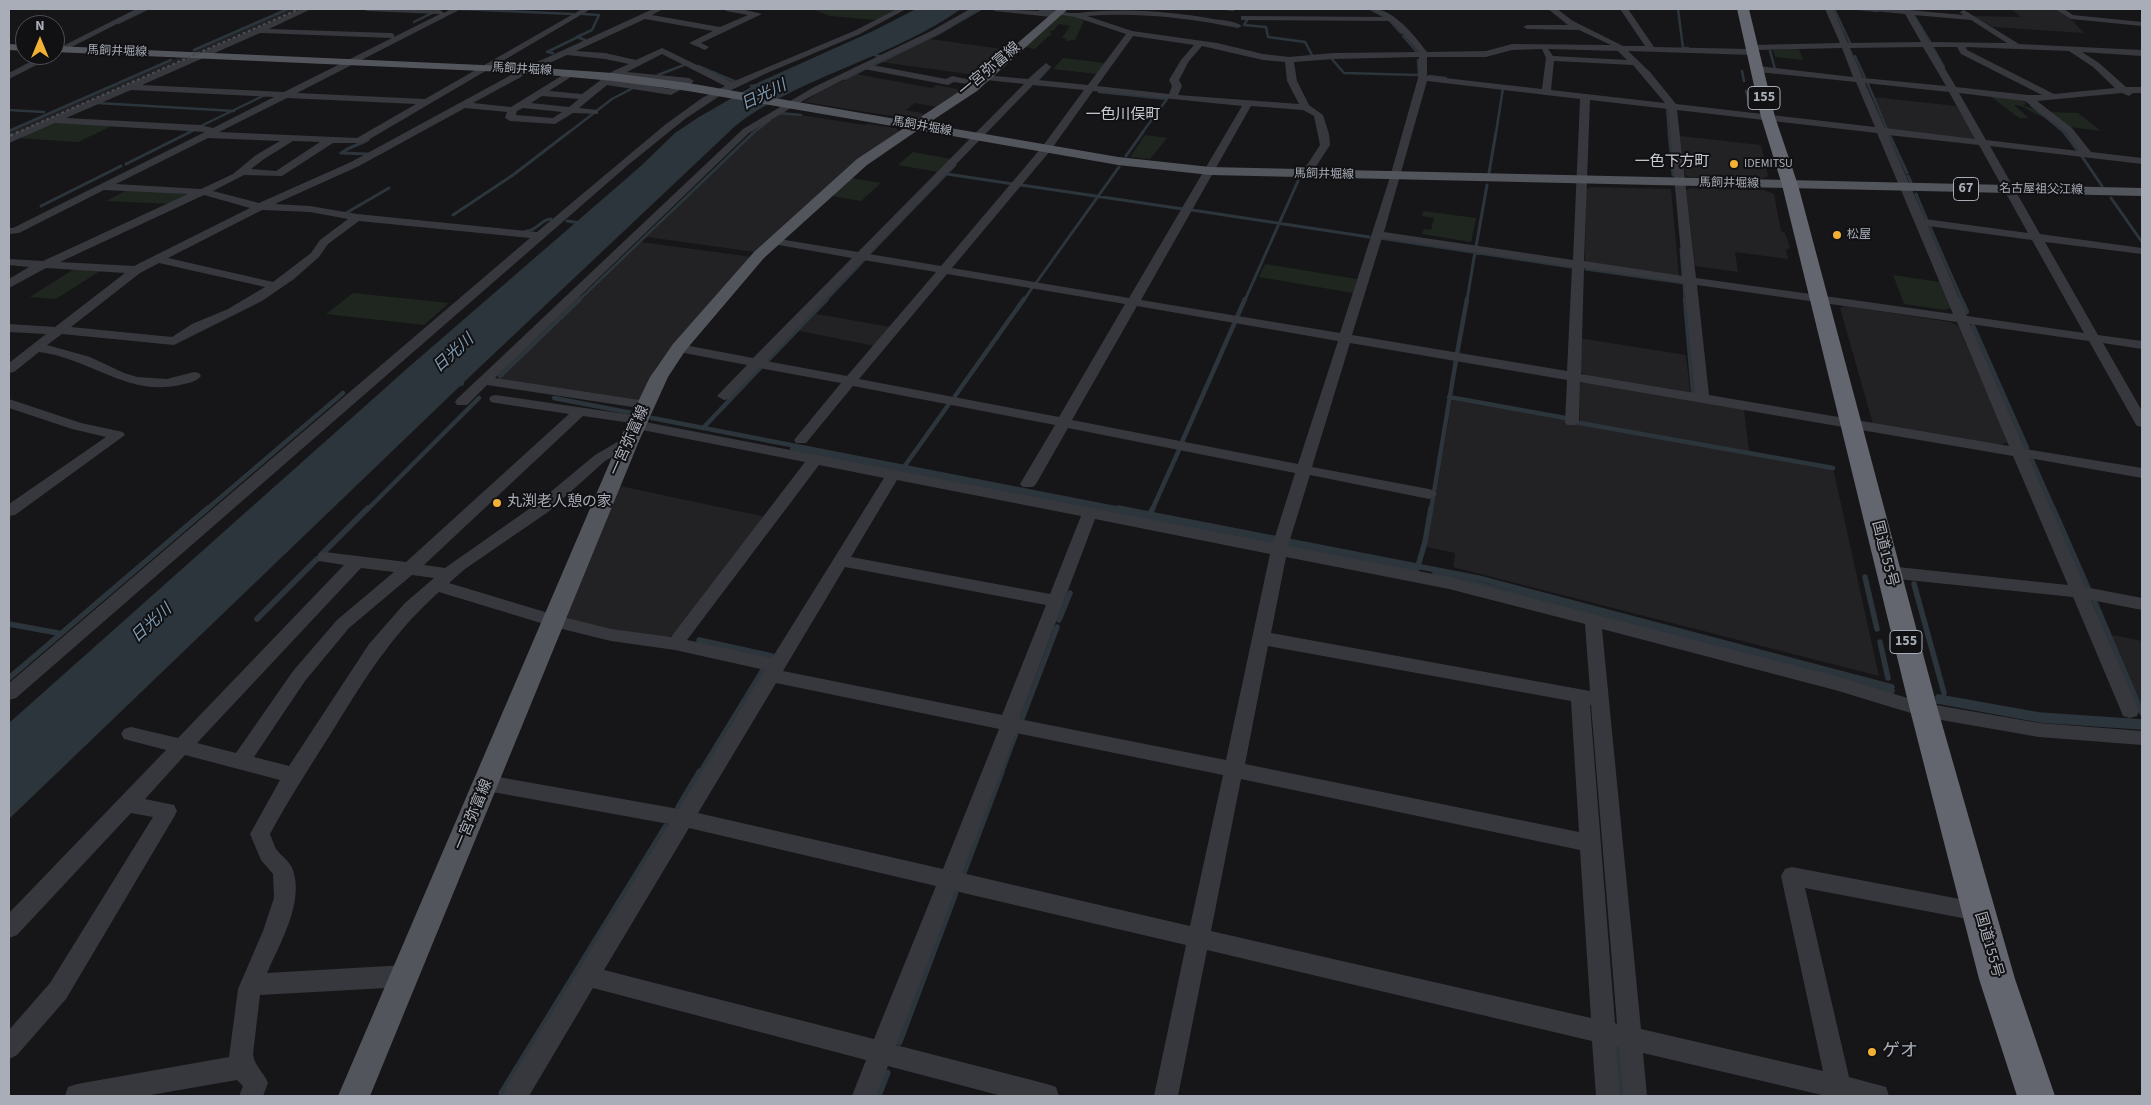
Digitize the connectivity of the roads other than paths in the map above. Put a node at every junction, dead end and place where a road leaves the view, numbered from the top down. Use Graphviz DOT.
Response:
graph roads {
  1 [pos="142,9"];
  2 [pos="284,9"];
  3 [pos="307,9"];
  4 [pos="367,9"];
  5 [pos="457,9"];
  6 [pos="588,9"];
  7 [pos="659,9"];
  8 [pos="730,9"];
  9 [pos="902,9"];
  10 [pos="975,9"];
  11 [pos="994,9"];
  12 [pos="1237,9"];
  13 [pos="1395,9"];
  14 [pos="1552,9"];
  15 [pos="1624,9"];
  16 [pos="1743,9"];
  17 [pos="1829,9"];
  18 [pos="1874,9"];
  19 [pos="1960,9"];
  20 [pos="2059,9"];
  21 [pos="443,10"];
  22 [pos="1377,10"];
  23 [pos="1059,12"];
  24 [pos="1908,12"];
  25 [pos="643,16"];
  26 [pos="1244,18"];
  27 [pos="1974,18"];
  28 [pos="1393,19"];
  29 [pos="2142,24"];
  30 [pos="1238,26"];
  31 [pos="1526,27"];
  32 [pos="1580,28"];
  33 [pos="722,30"];
  34 [pos="257,31"];
  35 [pos="1131,33"];
  36 [pos="1231,33"];
  37 [pos="391,36"];
  38 [pos="1199,44"];
  39 [pos="1926,44"];
  40 [pos="1846,45"];
  41 [pos="1960,45"];
  42 [pos="65,46"];
  43 [pos="1542,46"];
  44 [pos="2017,46"];
  45 [pos="705,47"];
  46 [pos="1620,48"];
  47 [pos="1650,48"];
  48 [pos="2070,48"];
  49 [pos="201,49"];
  50 [pos="65,50"];
  51 [pos="1753,50"];
  52 [pos="563,52"];
  53 [pos="2142,53"];
  54 [pos="178,54"];
  55 [pos="1423,55"];
  56 [pos="1550,58"];
  57 [pos="1289,60"];
  58 [pos="160,62"];
  59 [pos="346,62"];
  60 [pos="634,62"];
  61 [pos="1636,63"];
  62 [pos="30,65"];
  63 [pos="690,66"];
  64 [pos="863,66"];
  65 [pos="1046,66"];
  66 [pos="486,68"];
  67 [pos="1758,69"];
  68 [pos="527,70"];
  69 [pos="571,73"];
  70 [pos="9,76"];
  71 [pos="612,77"];
  72 [pos="658,77"];
  73 [pos="1423,78"];
  74 [pos="982,80"];
  75 [pos="1860,80"];
  76 [pos="1030,82"];
  77 [pos="686,83"];
  78 [pos="129,88"];
  79 [pos="1091,88"];
  80 [pos="676,90"];
  81 [pos="1952,90"];
  82 [pos="2123,90"];
  83 [pos="2142,90"];
  84 [pos="725,91"];
  85 [pos="1546,92"];
  86 [pos="541,93"];
  87 [pos="275,94"];
  88 [pos="286,95"];
  89 [pos="585,96"];
  90 [pos="1585,96"];
  91 [pos="1172,97"];
  92 [pos="2028,98"];
  93 [pos="2055,98"];
  94 [pos="2142,99"];
  95 [pos="427,102"];
  96 [pos="1248,104"];
  97 [pos="464,105"];
  98 [pos="787,105"];
  99 [pos="1672,106"];
  100 [pos="518,108"];
  101 [pos="1305,108"];
  102 [pos="572,109"];
  103 [pos="595,112"];
  104 [pos="1768,118"];
  105 [pos="53,121"];
  106 [pos="914,126"];
  107 [pos="1881,131"];
  108 [pos="209,132"];
  109 [pos="977,137"];
  110 [pos="292,138"];
  111 [pos="9,140"];
  112 [pos="331,140"];
  113 [pos="1982,142"];
  114 [pos="1046,149"];
  115 [pos="2087,154"];
  116 [pos="2142,161"];
  117 [pos="1210,171"];
  118 [pos="243,172"];
  119 [pos="280,172"];
  120 [pos="1308,175"];
  121 [pos="1395,176"];
  122 [pos="324,178"];
  123 [pos="1582,180"];
  124 [pos="1680,183"];
  125 [pos="1790,185"];
  126 [pos="91,186"];
  127 [pos="104,187"];
  128 [pos="1905,187"];
  129 [pos="2009,190"];
  130 [pos="204,192"];
  131 [pos="2142,192"];
  132 [pos="260,207"];
  133 [pos="357,217"];
  134 [pos="1920,222"];
  135 [pos="9,229"];
  136 [pos="1377,234"];
  137 [pos="540,236"];
  138 [pos="2036,237"];
  139 [pos="773,241"];
  140 [pos="2142,251"];
  141 [pos="860,256"];
  142 [pos="157,259"];
  143 [pos="9,262"];
  144 [pos="43,264"];
  145 [pos="1579,264"];
  146 [pos="136,270"];
  147 [pos="944,270"];
  148 [pos="1690,281"];
  149 [pos="9,284"];
  150 [pos="275,286"];
  151 [pos="1819,299"];
  152 [pos="1134,302"];
  153 [pos="1962,318"];
  154 [pos="9,328"];
  155 [pos="58,330"];
  156 [pos="1344,338"];
  157 [pos="2093,338"];
  158 [pos="2142,345"];
  159 [pos="35,348"];
  160 [pos="678,348"];
  161 [pos="756,363"];
  162 [pos="9,369"];
  163 [pos="194,376"];
  164 [pos="1574,377"];
  165 [pos="485,381"];
  166 [pos="850,381"];
  167 [pos="724,396"];
  168 [pos="1702,398"];
  169 [pos="496,399"];
  170 [pos="462,402"];
  171 [pos="9,403"];
  172 [pos="579,412"];
  173 [pos="1572,422"];
  174 [pos="2142,422"];
  175 [pos="638,423"];
  176 [pos="1064,423"];
  177 [pos="1851,423"];
  178 [pos="801,440"];
  179 [pos="2019,452"];
  180 [pos="815,460"];
  181 [pos="1303,470"];
  182 [pos="2142,473"];
  183 [pos="893,475"];
  184 [pos="1028,484"];
  185 [pos="1429,494"];
  186 [pos="9,511"];
  187 [pos="1090,513"];
  188 [pos="1280,544"];
  189 [pos="325,557"];
  190 [pos="841,561"];
  191 [pos="357,562"];
  192 [pos="409,568"];
  193 [pos="1888,572"];
  194 [pos="442,579"];
  195 [pos="2079,592"];
  196 [pos="1056,601"];
  197 [pos="2142,604"];
  198 [pos="1593,620"];
  199 [pos="554,621"];
  200 [pos="1260,638"];
  201 [pos="674,644"];
  202 [pos="774,670"];
  203 [pos="9,694"];
  204 [pos="1580,696"];
  205 [pos="1600,700"];
  206 [pos="1924,710"];
  207 [pos="2130,711"];
  208 [pos="1009,724"];
  209 [pos="131,734"];
  210 [pos="2142,738"];
  211 [pos="181,747"];
  212 [pos="240,762"];
  213 [pos="1233,770"];
  214 [pos="293,775"];
  215 [pos="488,783"];
  216 [pos="127,804"];
  217 [pos="684,818"];
  218 [pos="1590,843"];
  219 [pos="949,880"];
  220 [pos="1978,911"];
  221 [pos="9,928"];
  222 [pos="1199,938"];
  223 [pos="405,976"];
  224 [pos="588,976"];
  225 [pos="251,985"];
  226 [pos="1604,1032"];
  227 [pos="1630,1038"];
  228 [pos="9,1047"];
  229 [pos="881,1053"];
  230 [pos="242,1067"];
  231 [pos="1839,1087"];
  232 [pos="77,1096"];
  233 [pos="251,1096"];
  234 [pos="354,1096"];
  235 [pos="515,1096"];
  236 [pos="864,1096"];
  237 [pos="1047,1096"];
  238 [pos="1166,1096"];
  239 [pos="1608,1096"];
  240 [pos="1635,1096"];
  241 [pos="1877,1096"];
  242 [pos="2036,1096"];
  1 -- 42 [label="street"];
  2 -- 49 [label="street"];
  3 -- 34 [label="street"];
  4 -- 21 [label="street"];
  5 -- 59 [label="street"];
  6 -- 66 [label="street"];
  7 -- 25 [label="street"];
  8 -- 33 [label="street"];
  9 -- 84 [label="street"];
  10 -- 64 [label="street"];
  11 -- 23 [label="street"];
  12 -- 26 [label="street"];
  13 -- 22 [label="street"];
  14 -- 32 [label="street"];
  15 -- 47 [label="street"];
  16 -- 51 [label="highway, 国道155号 / 155"];
  17 -- 40 [label="street"];
  18 -- 24 [label="street"];
  19 -- 27 [label="street"];
  20 -- 29 [label="street"];
  21 -- 37 [label="street"];
  22 -- 28 [label="street"];
  23 -- 30 [label="street"];
  23 -- 35 [label="street"];
  23 -- 74 [label="main road, 一宮弥富線"];
  24 -- 27 [label="street"];
  24 -- 39 [label="street"];
  25 -- 33 [label="street"];
  25 -- 52 [label="street"];
  26 -- 28 [label="street"];
  26 -- 30 [label="street"];
  27 -- 44 [label="street"];
  28 -- 55 [label="street"];
  30 -- 36 [label="street"];
  31 -- 32 [label="street"];
  32 -- 46 [label="street"];
  33 -- 45 [label="street"];
  34 -- 37 [label="street"];
  34 -- 49 [label="street"];
  35 -- 38 [label="street"];
  35 -- 79 [label="street"];
  37 -- 59 [label="street"];
  38 -- 57 [label="street"];
  38 -- 91 [label="street"];
  39 -- 40 [label="street"];
  39 -- 41 [label="street"];
  39 -- 81 [label="street"];
  40 -- 51 [label="street"];
  40 -- 75 [label="street"];
  41 -- 44 [label="street"];
  41 -- 93 [label="street"];
  43 -- 46 [label="street"];
  43 -- 55 [label="street"];
  43 -- 56 [label="street"];
  44 -- 48 [label="street"];
  46 -- 47 [label="street"];
  46 -- 61 [label="street"];
  47 -- 51 [label="street"];
  48 -- 53 [label="street"];
  48 -- 82 [label="street"];
  49 -- 54 [label="main road, 馬飼井堀線"];
  49 -- 59 [label="main road, 馬飼井堀線"];
  49 -- 78 [label="street"];
  50 -- 54 [label="main road, 馬飼井堀線"];
  51 -- 67 [label="highway, 国道155号 / 155"];
  52 -- 60 [label="street"];
  52 -- 68 [label="street"];
  54 -- 58 [label="street"];
  55 -- 57 [label="street"];
  55 -- 73 [label="street"];
  56 -- 61 [label="street"];
  56 -- 85 [label="street"];
  57 -- 101 [label="street"];
  59 -- 66 [label="main road, 馬飼井堀線"];
  59 -- 87 [label="street"];
  59 -- 88 [label="street"];
  60 -- 63 [label="street"];
  60 -- 71 [label="street"];
  61 -- 99 [label="street"];
  62 -- 70 [label="street"];
  63 -- 72 [label="street"];
  63 -- 84 [label="street"];
  64 -- 74 [label="street"];
  64 -- 98 [label="street"];
  65 -- 76 [label="street"];
  66 -- 68 [label="main road, 馬飼井堀線"];
  66 -- 95 [label="street"];
  67 -- 75 [label="street"];
  67 -- 104 [label="highway, 国道155号 / 155"];
  68 -- 69 [label="main road, 馬飼井堀線"];
  68 -- 97 [label="street"];
  69 -- 71 [label="main road, 馬飼井堀線"];
  69 -- 86 [label="street"];
  71 -- 72 [label="street"];
  71 -- 80 [label="street"];
  71 -- 84 [label="main road, 馬飼井堀線"];
  71 -- 89 [label="street"];
  72 -- 77 [label="street"];
  73 -- 85 [label="street"];
  73 -- 121 [label="street"];
  74 -- 76 [label="street"];
  74 -- 106 [label="main road, 一宮弥富線"];
  75 -- 81 [label="street"];
  75 -- 107 [label="street"];
  76 -- 79 [label="street"];
  76 -- 109 [label="street"];
  78 -- 87 [label="street"];
  78 -- 105 [label="street"];
  79 -- 91 [label="street"];
  79 -- 114 [label="street"];
  81 -- 92 [label="street"];
  81 -- 113 [label="street"];
  82 -- 83 [label="street"];
  82 -- 93 [label="street"];
  82 -- 94 [label="street"];
  84 -- 98 [label="main road, 馬飼井堀線"];
  84 -- 137 [label="street"];
  85 -- 90 [label="street"];
  86 -- 89 [label="street"];
  86 -- 100 [label="street"];
  87 -- 88 [label="street"];
  87 -- 108 [label="street"];
  88 -- 95 [label="street"];
  88 -- 108 [label="street"];
  89 -- 102 [label="street"];
  90 -- 99 [label="street"];
  90 -- 123 [label="street"];
  91 -- 96 [label="street"];
  92 -- 93 [label="street"];
  92 -- 115 [label="street"];
  95 -- 97 [label="street"];
  95 -- 112 [label="street"];
  96 -- 101 [label="street"];
  96 -- 117 [label="street"];
  97 -- 100 [label="street"];
  97 -- 122 [label="street"];
  98 -- 106 [label="main road, 馬飼井堀線"];
  98 -- 165 [label="street"];
  99 -- 104 [label="street"];
  99 -- 124 [label="street"];
  100 -- 102 [label="street"];
  100 -- 102 [label="street"];
  101 -- 120 [label="street"];
  102 -- 103 [label="street"];
  104 -- 107 [label="street"];
  104 -- 125 [label="highway, 国道155号 / 155"];
  105 -- 108 [label="street"];
  105 -- 111 [label="street"];
  106 -- 109 [label="main road, 馬飼井堀線"];
  106 -- 139 [label="main road, 一宮弥富線"];
  107 -- 113 [label="street"];
  107 -- 128 [label="street"];
  108 -- 110 [label="street"];
  108 -- 126 [label="street"];
  108 -- 127 [label="street"];
  109 -- 114 [label="main road, 馬飼井堀線"];
  109 -- 141 [label="street"];
  110 -- 112 [label="street"];
  110 -- 118 [label="street"];
  112 -- 119 [label="street"];
  113 -- 115 [label="street"];
  113 -- 129 [label="street"];
  114 -- 117 [label="main road, 馬飼井堀線"];
  114 -- 147 [label="street"];
  115 -- 116 [label="street"];
  117 -- 120 [label="main road, 馬飼井堀線"];
  117 -- 152 [label="street"];
  118 -- 119 [label="street"];
  118 -- 130 [label="street"];
  119 -- 122 [label="street"];
  120 -- 121 [label="main road, 馬飼井堀線"];
  121 -- 123 [label="main road, 馬飼井堀線"];
  121 -- 136 [label="street"];
  122 -- 132 [label="street"];
  123 -- 124 [label="main road, 馬飼井堀線"];
  123 -- 145 [label="street"];
  124 -- 125 [label="main road, 馬飼井堀線"];
  124 -- 148 [label="street"];
  125 -- 128 [label="main road, 名古屋祖父江線 / 67"];
  125 -- 151 [label="highway, 国道155号 / 155"];
  126 -- 127 [label="street"];
  126 -- 135 [label="street"];
  127 -- 130 [label="street"];
  127 -- 135 [label="street"];
  128 -- 129 [label="main road, 名古屋祖父江線 / 67"];
  128 -- 134 [label="street"];
  129 -- 131 [label="main road, 名古屋祖父江線 / 67"];
  129 -- 138 [label="street"];
  130 -- 132 [label="street"];
  130 -- 144 [label="street"];
  132 -- 133 [label="street"];
  132 -- 142 [label="street"];
  133 -- 137 [label="street"];
  133 -- 150 [label="street"];
  134 -- 138 [label="street"];
  134 -- 153 [label="street"];
  136 -- 145 [label="street"];
  136 -- 156 [label="street"];
  137 -- 203 [label="street"];
  138 -- 140 [label="street"];
  138 -- 157 [label="street"];
  139 -- 141 [label="street"];
  139 -- 160 [label="main road, 一宮弥富線"];
  141 -- 147 [label="street"];
  141 -- 161 [label="street"];
  142 -- 146 [label="street"];
  142 -- 150 [label="street"];
  143 -- 144 [label="street"];
  144 -- 146 [label="street"];
  144 -- 149 [label="street"];
  145 -- 148 [label="street"];
  145 -- 164 [label="street"];
  146 -- 155 [label="street"];
  147 -- 152 [label="street"];
  147 -- 166 [label="street"];
  148 -- 151 [label="street"];
  148 -- 168 [label="street"];
  150 -- 155 [label="street"];
  151 -- 153 [label="street"];
  151 -- 177 [label="highway, 国道155号 / 155"];
  152 -- 156 [label="street"];
  152 -- 176 [label="street"];
  153 -- 157 [label="street"];
  153 -- 179 [label="street"];
  154 -- 155 [label="street"];
  155 -- 159 [label="street"];
  156 -- 164 [label="street"];
  156 -- 181 [label="street"];
  157 -- 158 [label="street"];
  157 -- 174 [label="street"];
  159 -- 162 [label="street"];
  159 -- 163 [label="street"];
  160 -- 161 [label="street"];
  160 -- 175 [label="main road, 一宮弥富線"];
  161 -- 166 [label="street"];
  161 -- 167 [label="street"];
  164 -- 168 [label="street"];
  164 -- 173 [label="street"];
  165 -- 170 [label="street"];
  165 -- 175 [label="street"];
  166 -- 176 [label="street"];
  166 -- 178 [label="street"];
  168 -- 177 [label="street"];
  169 -- 172 [label="street"];
  171 -- 186 [label="street"];
  172 -- 175 [label="street"];
  172 -- 192 [label="street"];
  175 -- 180 [label="street"];
  175 -- 194 [label="street"];
  175 -- 199 [label="main road, 一宮弥富線"];
  176 -- 181 [label="street"];
  176 -- 184 [label="street"];
  177 -- 179 [label="street"];
  177 -- 193 [label="highway, 国道155号 / 155"];
  179 -- 182 [label="street"];
  179 -- 195 [label="street"];
  180 -- 183 [label="street"];
  180 -- 201 [label="street"];
  181 -- 185 [label="street"];
  181 -- 188 [label="street"];
  183 -- 187 [label="street"];
  183 -- 190 [label="street"];
  187 -- 188 [label="street"];
  187 -- 196 [label="street"];
  188 -- 198 [label="street"];
  188 -- 200 [label="street"];
  189 -- 191 [label="street"];
  190 -- 196 [label="street"];
  190 -- 202 [label="street"];
  191 -- 192 [label="street"];
  191 -- 211 [label="street"];
  192 -- 194 [label="street"];
  192 -- 212 [label="street"];
  193 -- 195 [label="street"];
  193 -- 206 [label="highway, 国道155号 / 155"];
  194 -- 199 [label="street"];
  194 -- 214 [label="street"];
  195 -- 197 [label="street"];
  195 -- 207 [label="street"];
  196 -- 208 [label="street"];
  198 -- 205 [label="street"];
  198 -- 206 [label="street"];
  199 -- 201 [label="street"];
  199 -- 215 [label="main road, 一宮弥富線"];
  200 -- 204 [label="street"];
  200 -- 213 [label="street"];
  201 -- 202 [label="street"];
  202 -- 208 [label="street"];
  202 -- 217 [label="street"];
  204 -- 205 [label="street"];
  204 -- 218 [label="street"];
  205 -- 227 [label="street"];
  206 -- 210 [label="street"];
  206 -- 220 [label="highway, 国道155号 / 155"];
  208 -- 213 [label="street"];
  208 -- 219 [label="street"];
  209 -- 211 [label="street"];
  211 -- 212 [label="street"];
  211 -- 216 [label="street"];
  212 -- 214 [label="street"];
  213 -- 218 [label="street"];
  213 -- 222 [label="street"];
  214 -- 225 [label="street"];
  215 -- 217 [label="street"];
  215 -- 223 [label="main road, 一宮弥富線"];
  216 -- 221 [label="street"];
  216 -- 228 [label="street"];
  217 -- 219 [label="street"];
  217 -- 224 [label="street"];
  218 -- 226 [label="street"];
  219 -- 222 [label="street"];
  219 -- 229 [label="street"];
  220 -- 231 [label="street"];
  220 -- 242 [label="highway, 国道155号 / 155"];
  222 -- 226 [label="street"];
  222 -- 238 [label="street"];
  223 -- 225 [label="street"];
  223 -- 234 [label="main road, 一宮弥富線"];
  224 -- 229 [label="street"];
  224 -- 235 [label="street"];
  225 -- 230 [label="street"];
  226 -- 227 [label="street"];
  226 -- 239 [label="street"];
  227 -- 231 [label="street"];
  227 -- 240 [label="street"];
  229 -- 236 [label="street"];
  229 -- 237 [label="street"];
  230 -- 232 [label="street"];
  230 -- 233 [label="street"];
  231 -- 241 [label="street"];
}
